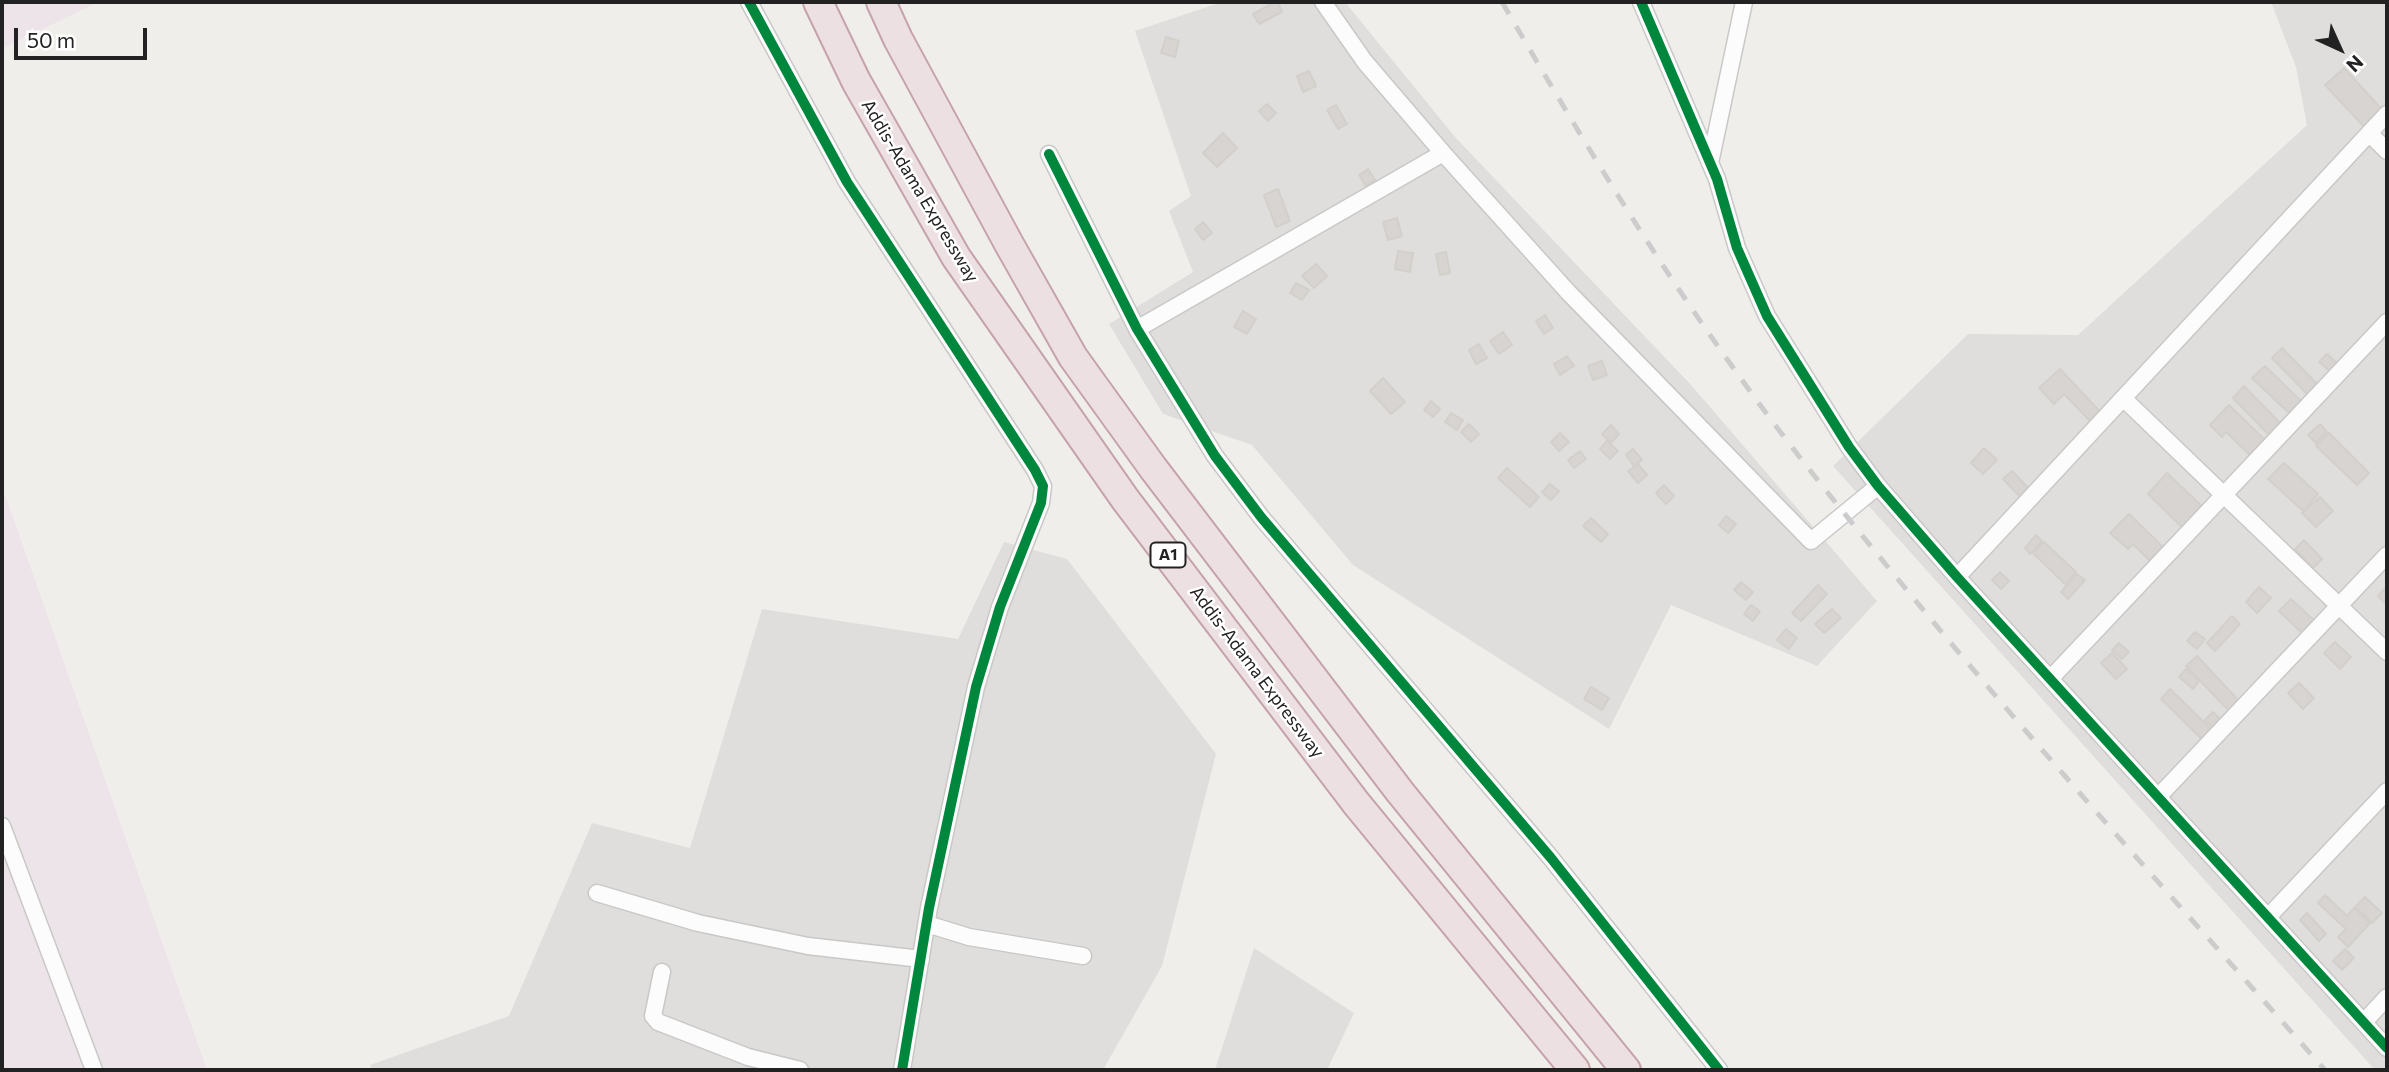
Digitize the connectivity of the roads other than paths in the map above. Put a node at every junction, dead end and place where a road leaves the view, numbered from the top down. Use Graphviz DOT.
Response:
graph roads {
  1 [pos="749,2"];
  2 [pos="818,2"];
  3 [pos="881,2"];
  4 [pos="1323,2"];
  5 [pos="1641,2"];
  6 [pos="1744,2"];
  7 [pos="2387,114"];
  8 [pos="2369,133"];
  9 [pos="2387,150"];
  10 [pos="1443,153"];
  11 [pos="1049,155"];
  12 [pos="1710,163"];
  13 [pos="2387,323"];
  14 [pos="1137,329"];
  15 [pos="2123,398"];
  16 [pos="1878,486"];
  17 [pos="2224,495"];
  18 [pos="2387,555"];
  19 [pos="1956,577"];
  20 [pos="2339,606"];
  21 [pos="2387,652"];
  22 [pos="2050,678"];
  23 [pos="2387,791"];
  24 [pos="2158,797"];
  25 [pos="2,826"];
  26 [pos="597,893"];
  27 [pos="2268,917"];
  28 [pos="927,924"];
  29 [pos="1083,956"];
  30 [pos="921,959"];
  31 [pos="662,972"];
  32 [pos="2387,996"];
  33 [pos="2364,1022"];
  34 [pos="2387,1048"];
  35 [pos="94,1070"];
  36 [pos="800,1070"];
  37 [pos="902,1070"];
  38 [pos="1575,1070"];
  39 [pos="1626,1070"];
  40 [pos="1719,1070"];
  1 -- 28 [label="street"];
  2 -- 38 [label="highway, Addis-Adama Expressway / A1"];
  3 -- 39 [label="highway, A1"];
  4 -- 10 [label="street"];
  5 -- 12 [label="street"];
  6 -- 12 [label="street"];
  7 -- 8 [label="street"];
  8 -- 9 [label="street"];
  8 -- 15 [label="street"];
  10 -- 14 [label="street"];
  10 -- 16 [label="street"];
  11 -- 14 [label="street"];
  12 -- 16 [label="street"];
  13 -- 17 [label="street"];
  14 -- 40 [label="street"];
  15 -- 17 [label="street"];
  15 -- 19 [label="street"];
  16 -- 19 [label="street"];
  17 -- 20 [label="street"];
  17 -- 22 [label="street"];
  18 -- 20 [label="street"];
  19 -- 22 [label="street"];
  20 -- 21 [label="street"];
  20 -- 24 [label="street"];
  22 -- 24 [label="street"];
  23 -- 27 [label="street"];
  24 -- 27 [label="street"];
  25 -- 35 [label="street"];
  26 -- 30 [label="street"];
  27 -- 33 [label="street"];
  28 -- 29 [label="street"];
  28 -- 30 [label="street"];
  30 -- 37 [label="street"];
  31 -- 36 [label="street"];
  32 -- 33 [label="street"];
  33 -- 34 [label="street"];
}
